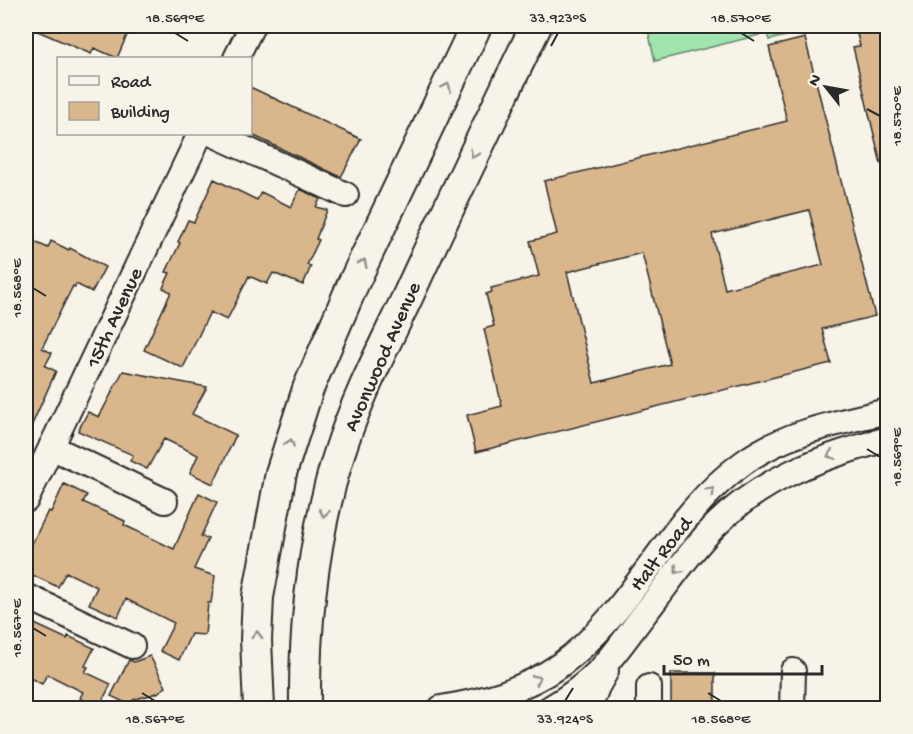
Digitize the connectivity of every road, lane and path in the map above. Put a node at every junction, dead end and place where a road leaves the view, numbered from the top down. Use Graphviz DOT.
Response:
graph roads {
  1 [pos="252,26"];
  2 [pos="476,26"];
  3 [pos="536,26"];
  4 [pos="236,57"];
  5 [pos="200,135"];
  6 [pos="215,135"];
  7 [pos="346,195"];
  8 [pos="888,411"];
  9 [pos="888,439"];
  10 [pos="51,447"];
  11 [pos="26,500"];
  12 [pos="165,501"];
  13 [pos="26,596"];
  14 [pos="626,638"];
  15 [pos="132,646"];
  16 [pos="794,671"];
  17 [pos="259,708"];
  18 [pos="306,708"];
  19 [pos="441,708"];
  20 [pos="550,708"];
  21 [pos="589,708"];
  22 [pos="792,708"];
  1 -- 4 [label="street"];
  17 -- 2 [label="main road, one-way"];
  3 -- 18 [label="main road, Avonwood Avenue, one-way"];
  5 -- 10 [label="street, 15th Avenue"];
  6 -- 7 [label="street"];
  19 -- 8 [label="street, Halt Road, one-way"];
  9 -- 14 [label="street, Halt Road, one-way"];
  10 -- 11 [label="street, 15th Avenue"];
  10 -- 12 [label="street"];
  13 -- 15 [label="street"];
  14 -- 20 [label="street, Halt Road"];
  14 -- 21 [label="street"];
  16 -- 22 [label="street"];
}
